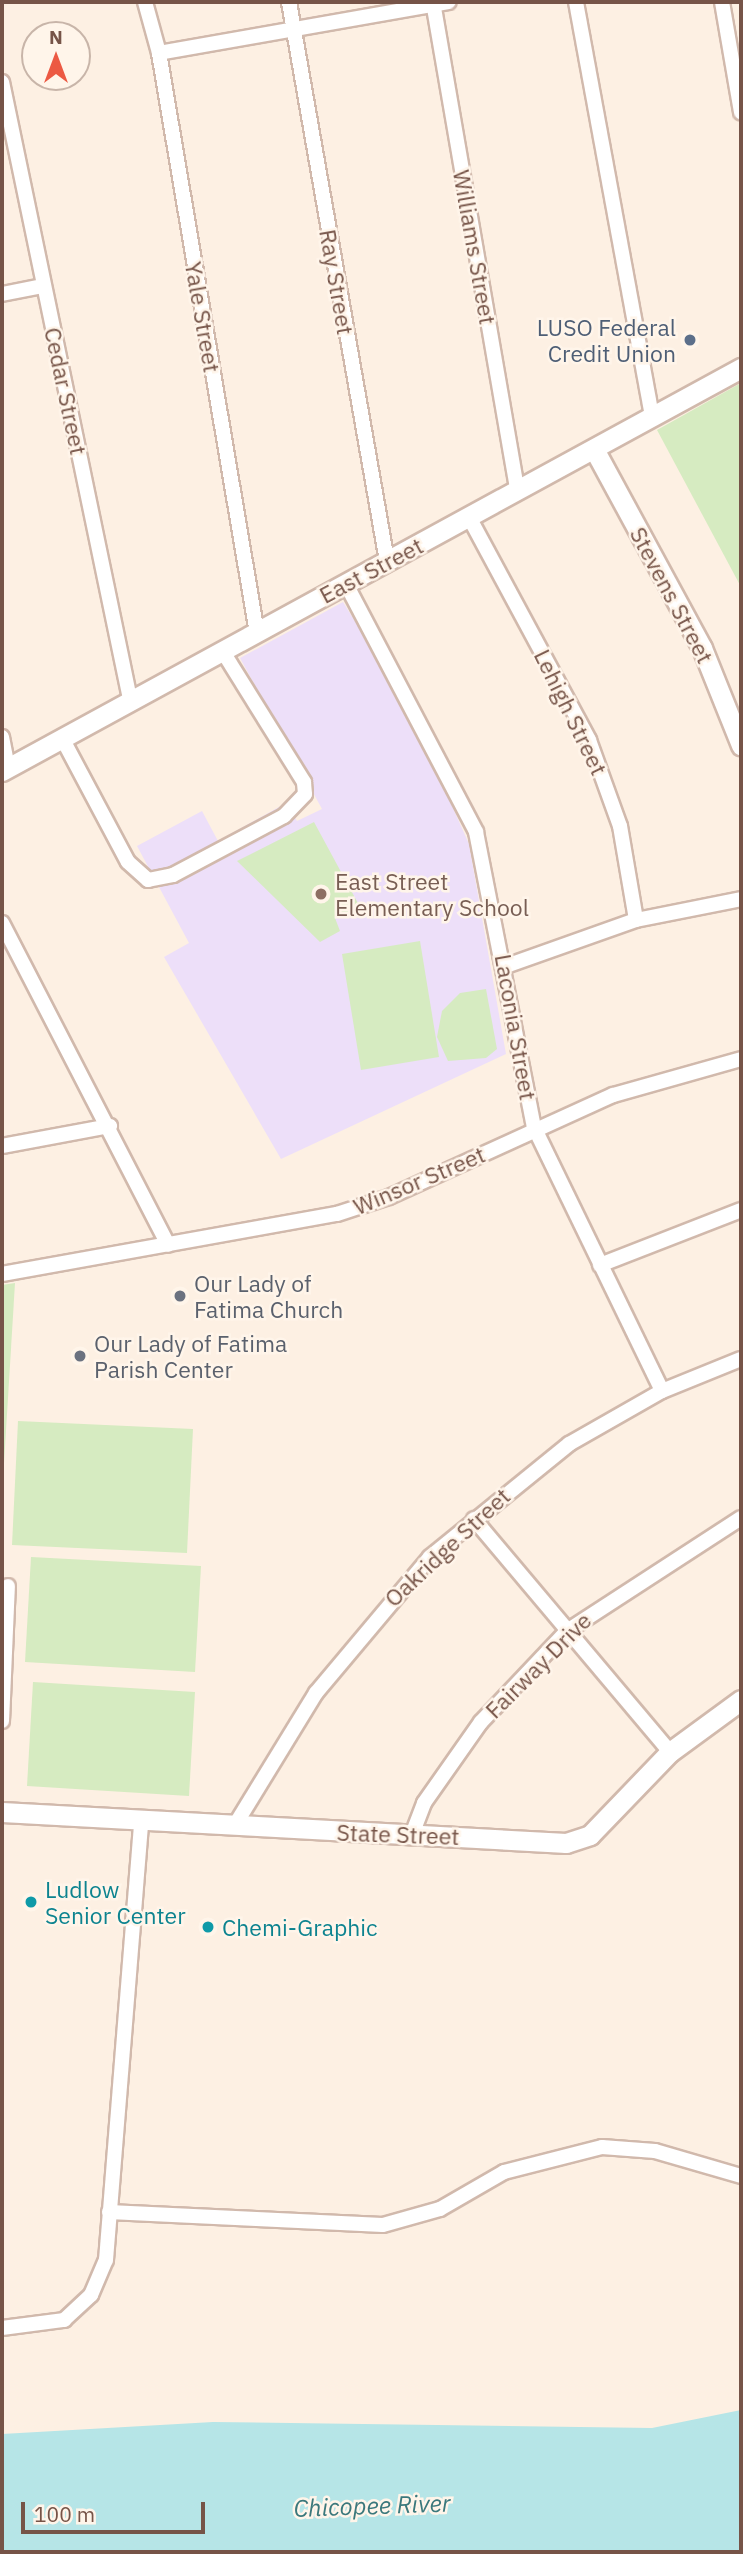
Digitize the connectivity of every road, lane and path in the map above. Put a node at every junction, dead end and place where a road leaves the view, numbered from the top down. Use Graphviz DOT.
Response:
graph roads {
  1 [pos="145,2"];
  2 [pos="289,2"];
  3 [pos="449,2"];
  4 [pos="576,2"];
  5 [pos="722,2"];
  6 [pos="433,3"];
  7 [pos="293,26"];
  8 [pos="159,53"];
  9 [pos="2,82"];
  10 [pos="741,111"];
  11 [pos="43,286"];
  12 [pos="2,294"];
  13 [pos="741,368"];
  14 [pos="652,416"];
  15 [pos="594,449"];
  16 [pos="518,492"];
  17 [pos="469,517"];
  18 [pos="387,561"];
  19 [pos="346,584"];
  20 [pos="257,633"];
  21 [pos="223,652"];
  22 [pos="131,699"];
  23 [pos="2,737"];
  24 [pos="62,738"];
  25 [pos="741,745"];
  26 [pos="5,770"];
  27 [pos="741,899"];
  28 [pos="636,920"];
  29 [pos="2,923"];
  30 [pos="506,966"];
  31 [pos="741,1059"];
  32 [pos="110,1126"];
  33 [pos="534,1128"];
  34 [pos="2,1146"];
  35 [pos="741,1210"];
  36 [pos="167,1245"];
  37 [pos="600,1265"];
  38 [pos="2,1274"];
  39 [pos="741,1359"];
  40 [pos="663,1391"];
  41 [pos="741,1518"];
  42 [pos="474,1519"];
  43 [pos="8,1586"];
  44 [pos="567,1631"];
  45 [pos="741,1700"];
  46 [pos="2,1721"];
  47 [pos="670,1752"];
  48 [pos="2,1812"];
  49 [pos="141,1821"];
  50 [pos="235,1825"];
  51 [pos="413,1832"];
  52 [pos="741,2176"];
  53 [pos="109,2212"];
  54 [pos="2,2328"];
  1 -- 8 [label="street, Yale Street"];
  2 -- 7 [label="street, Ray Street"];
  3 -- 6 [label="street"];
  4 -- 14 [label="street"];
  5 -- 10 [label="street"];
  6 -- 7 [label="street"];
  6 -- 16 [label="street, Williams Street"];
  7 -- 8 [label="street"];
  7 -- 18 [label="street, Ray Street"];
  8 -- 20 [label="street, Yale Street"];
  9 -- 11 [label="street, Cedar Street"];
  11 -- 12 [label="street"];
  11 -- 22 [label="street, Cedar Street"];
  13 -- 14 [label="street, East Street"];
  14 -- 15 [label="street, East Street"];
  15 -- 16 [label="street, East Street"];
  15 -- 25 [label="street, Stevens Street"];
  16 -- 17 [label="street, East Street"];
  17 -- 18 [label="street, East Street"];
  17 -- 28 [label="street, Lehigh Street"];
  18 -- 19 [label="street, East Street"];
  19 -- 20 [label="street, East Street"];
  19 -- 30 [label="street, Laconia Street"];
  20 -- 21 [label="street, East Street"];
  21 -- 22 [label="street, East Street"];
  21 -- 24 [label="street"];
  22 -- 24 [label="street, East Street"];
  23 -- 26 [label="street"];
  24 -- 26 [label="street, East Street"];
  27 -- 28 [label="street"];
  28 -- 30 [label="street"];
  29 -- 32 [label="street"];
  30 -- 33 [label="street, Laconia Street"];
  31 -- 33 [label="street, Winsor Street"];
  32 -- 34 [label="street"];
  32 -- 36 [label="street"];
  33 -- 36 [label="street, Winsor Street"];
  33 -- 37 [label="street, Laconia Street"];
  35 -- 37 [label="street"];
  36 -- 38 [label="street, Winsor Street"];
  37 -- 40 [label="street, Laconia Street"];
  39 -- 40 [label="street, Oakridge Street"];
  40 -- 42 [label="street, Oakridge Street"];
  41 -- 44 [label="street, Fairway Drive"];
  42 -- 44 [label="street"];
  42 -- 50 [label="street, Oakridge Street"];
  43 -- 46 [label="street"];
  44 -- 47 [label="street"];
  44 -- 51 [label="street, Fairway Drive"];
  45 -- 47 [label="street, State Street"];
  47 -- 51 [label="street, State Street"];
  48 -- 49 [label="street, State Street"];
  49 -- 50 [label="street, State Street"];
  49 -- 53 [label="street"];
  50 -- 51 [label="street, State Street"];
  52 -- 53 [label="street"];
  53 -- 54 [label="street"];
}
